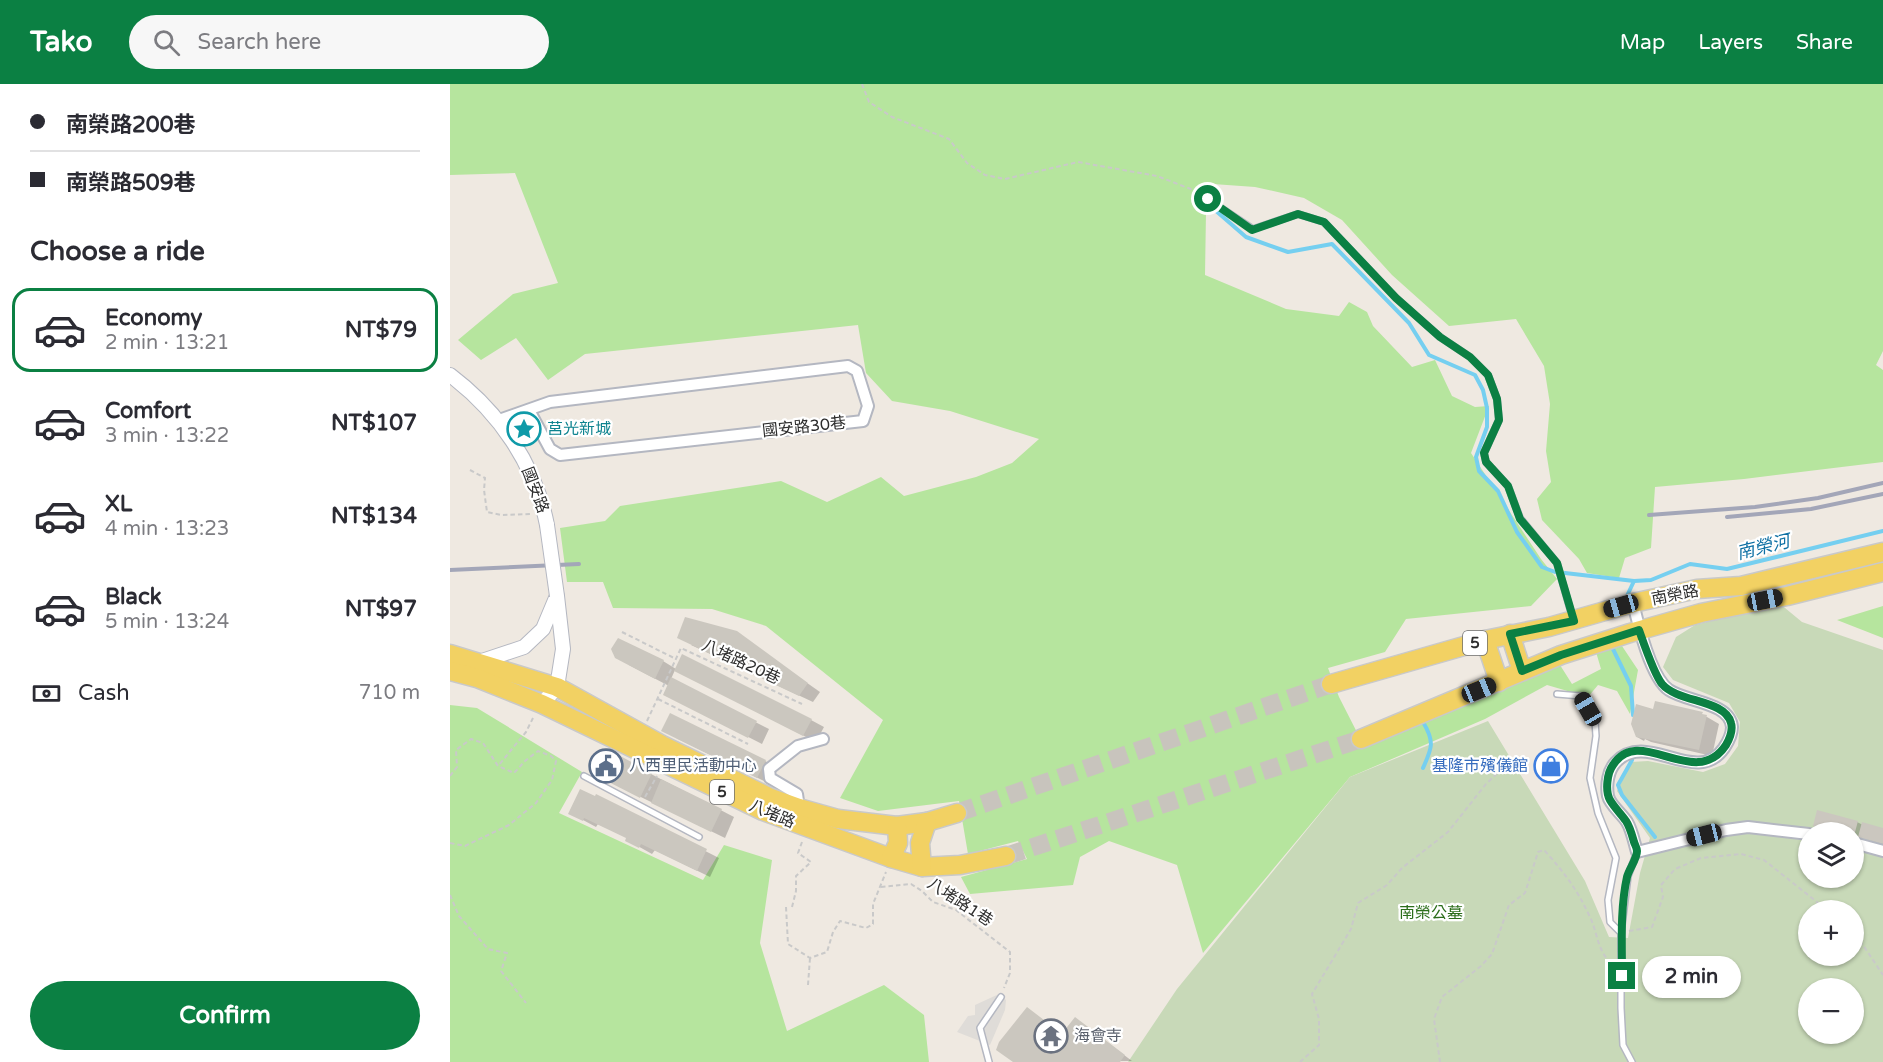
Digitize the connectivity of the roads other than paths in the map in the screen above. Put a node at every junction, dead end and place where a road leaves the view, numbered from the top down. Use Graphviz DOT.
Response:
graph roads {
  1 [pos="1202,209"];
  2 [pos="450,375"];
  3 [pos="530,410"];
  4 [pos="498,420"];
  5 [pos="1883,552"];
  6 [pos="1883,572"];
  7 [pos="557,596"];
  8 [pos="1633,603"];
  9 [pos="1574,621"];
  10 [pos="1639,630"];
  11 [pos="1510,634"];
  12 [pos="1485,640"];
  13 [pos="450,654"];
  14 [pos="478,662"];
  15 [pos="450,671"];
  16 [pos="1522,671"];
  17 [pos="1499,682"];
  18 [pos="1331,684"];
  19 [pos="557,687"];
  20 [pos="1557,694"];
  21 [pos="542,704"];
  22 [pos="823,739"];
  23 [pos="1361,739"];
  24 [pos="584,776"];
  25 [pos="799,808"];
  26 [pos="957,813"];
  27 [pos="927,822"];
  28 [pos="897,826"];
  29 [pos="1798,833"];
  30 [pos="699,837"];
  31 [pos="1864,846"];
  32 [pos="1883,851"];
  33 [pos="1637,852"];
  34 [pos="1006,856"];
  35 [pos="891,858"];
  36 [pos="922,867"];
  37 [pos="1621,933"];
  38 [pos="1001,997"];
  39 [pos="989,1062"];
  40 [pos="1632,1062"];
  1 -- 9 [label="lane"];
  2 -- 4 [label="street, 國安路"];
  3 -- 3 [label="street, 國安路30巷"];
  3 -- 4 [label="street, 國安路30巷"];
  4 -- 7 [label="street, 國安路, bridge"];
  5 -- 8 [label="main road, 南榮路 / 5"];
  6 -- 10 [label="main road, 南榮路"];
  7 -- 14 [label="street"];
  7 -- 19 [label="street"];
  8 -- 9 [label="main road, 南榮路 / 5"];
  8 -- 10 [label="street"];
  9 -- 11 [label="main road, 南榮路 / 5"];
  10 -- 16 [label="main road, 南榮路"];
  10 -- 33 [label="street"];
  11 -- 12 [label="main road, 南榮路 / 5"];
  11 -- 16 [label="main road"];
  12 -- 17 [label="main road, 5"];
  12 -- 18 [label="main road, 南榮路 / 5"];
  13 -- 14 [label="main road, 八堵路 / 5"];
  14 -- 19 [label="main road, 八堵路 / 5"];
  15 -- 21 [label="main road, 八堵路 / 5"];
  16 -- 17 [label="main road, 南榮路"];
  17 -- 23 [label="main road, 南榮路"];
  19 -- 21 [label="street"];
  19 -- 25 [label="main road, 八堵路 / 5"];
  20 -- 37 [label="lane"];
  21 -- 35 [label="main road, 八堵路 / 5"];
  22 -- 25 [label="street"];
  24 -- 30 [label="lane"];
  25 -- 28 [label="main road, 八堵路 / 5"];
  26 -- 27 [label="main road, 八堵路 / 5"];
  27 -- 28 [label="main road, 八堵路 / 5"];
  27 -- 36 [label="main road"];
  28 -- 35 [label="main road"];
  29 -- 33 [label="street"];
  31 -- 32 [label="street"];
  33 -- 37 [label="lane"];
  34 -- 36 [label="main road, 八堵路 / 5"];
  35 -- 36 [label="main road, 八堵路 / 5"];
  37 -- 40 [label="lane"];
  38 -- 39 [label="lane"];
}
